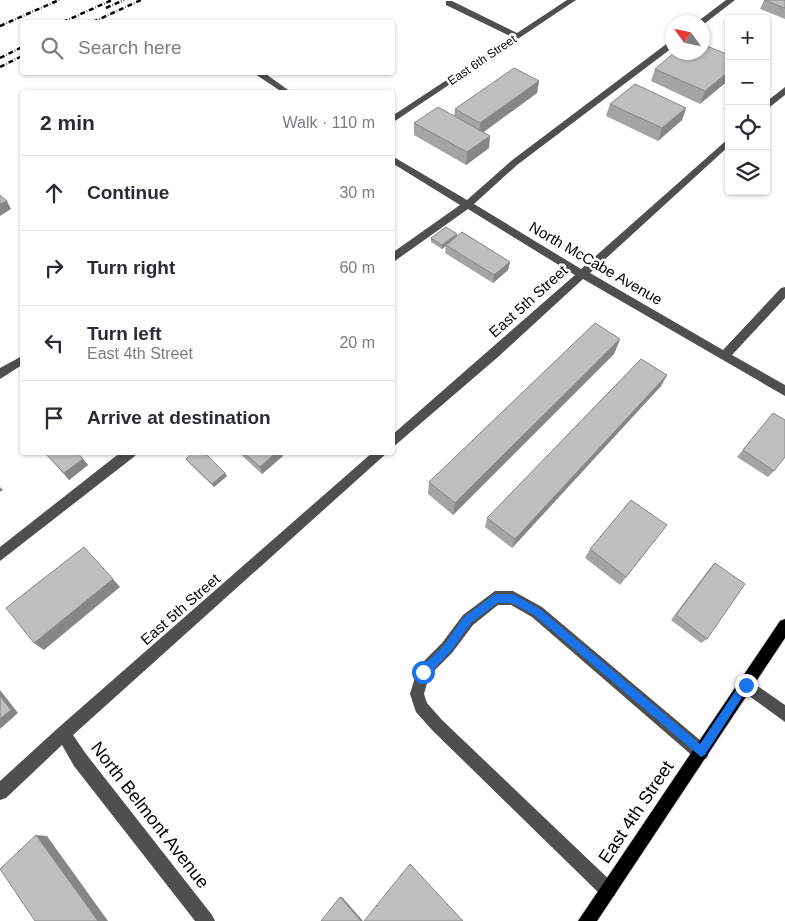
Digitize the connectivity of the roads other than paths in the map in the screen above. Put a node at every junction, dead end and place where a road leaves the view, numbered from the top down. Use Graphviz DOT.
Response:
graph roads {
  1 [pos="572,0"];
  2 [pos="731,0"];
  3 [pos="448,3"];
  4 [pos="710,15"];
  5 [pos="517,36"];
  6 [pos="665,49"];
  7 [pos="261,75"];
  8 [pos="284,90"];
  9 [pos="785,90"];
  10 [pos="768,105"];
  11 [pos="395,118"];
  12 [pos="725,145"];
  13 [pos="395,160"];
  14 [pos="468,204"];
  15 [pos="395,257"];
  16 [pos="582,274"];
  17 [pos="785,291"];
  18 [pos="725,355"];
  19 [pos="20,361"];
  20 [pos="0,374"];
  21 [pos="785,391"];
  22 [pos="395,441"];
  23 [pos="127,455"];
  24 [pos="379,455"];
  25 [pos="0,555"];
  26 [pos="785,626"];
  27 [pos="746,685"];
  28 [pos="785,714"];
  29 [pos="63,733"];
  30 [pos="701,752"];
  31 [pos="0,792"];
  32 [pos="608,890"];
  33 [pos="206,921"];
  34 [pos="587,921"];
  1 -- 5 [label="street, East 6th Street"];
  2 -- 4 [label="street"];
  3 -- 5 [label="street"];
  5 -- 11 [label="street, East 6th Street"];
  6 -- 14 [label="street"];
  7 -- 8 [label="street"];
  9 -- 10 [label="street"];
  12 -- 16 [label="street, East 5th Street"];
  13 -- 14 [label="street, North McCabe Avenue"];
  14 -- 15 [label="street"];
  14 -- 16 [label="street, North McCabe Avenue"];
  16 -- 18 [label="street, North McCabe Avenue"];
  16 -- 22 [label="street, East 5th Street"];
  17 -- 18 [label="street"];
  18 -- 21 [label="street, North McCabe Avenue"];
  19 -- 20 [label="street"];
  23 -- 25 [label="street"];
  24 -- 29 [label="street, East 5th Street"];
  26 -- 27 [label="main road, East 4th Street"];
  27 -- 28 [label="street"];
  27 -- 30 [label="main road, East 4th Street"];
  29 -- 31 [label="street, East 5th Street"];
  29 -- 33 [label="street, North Belmont Avenue"];
  30 -- 32 [label="main road, East 4th Street"];
  30 -- 32 [label="street"];
  32 -- 34 [label="main road, East 4th Street"];
}
